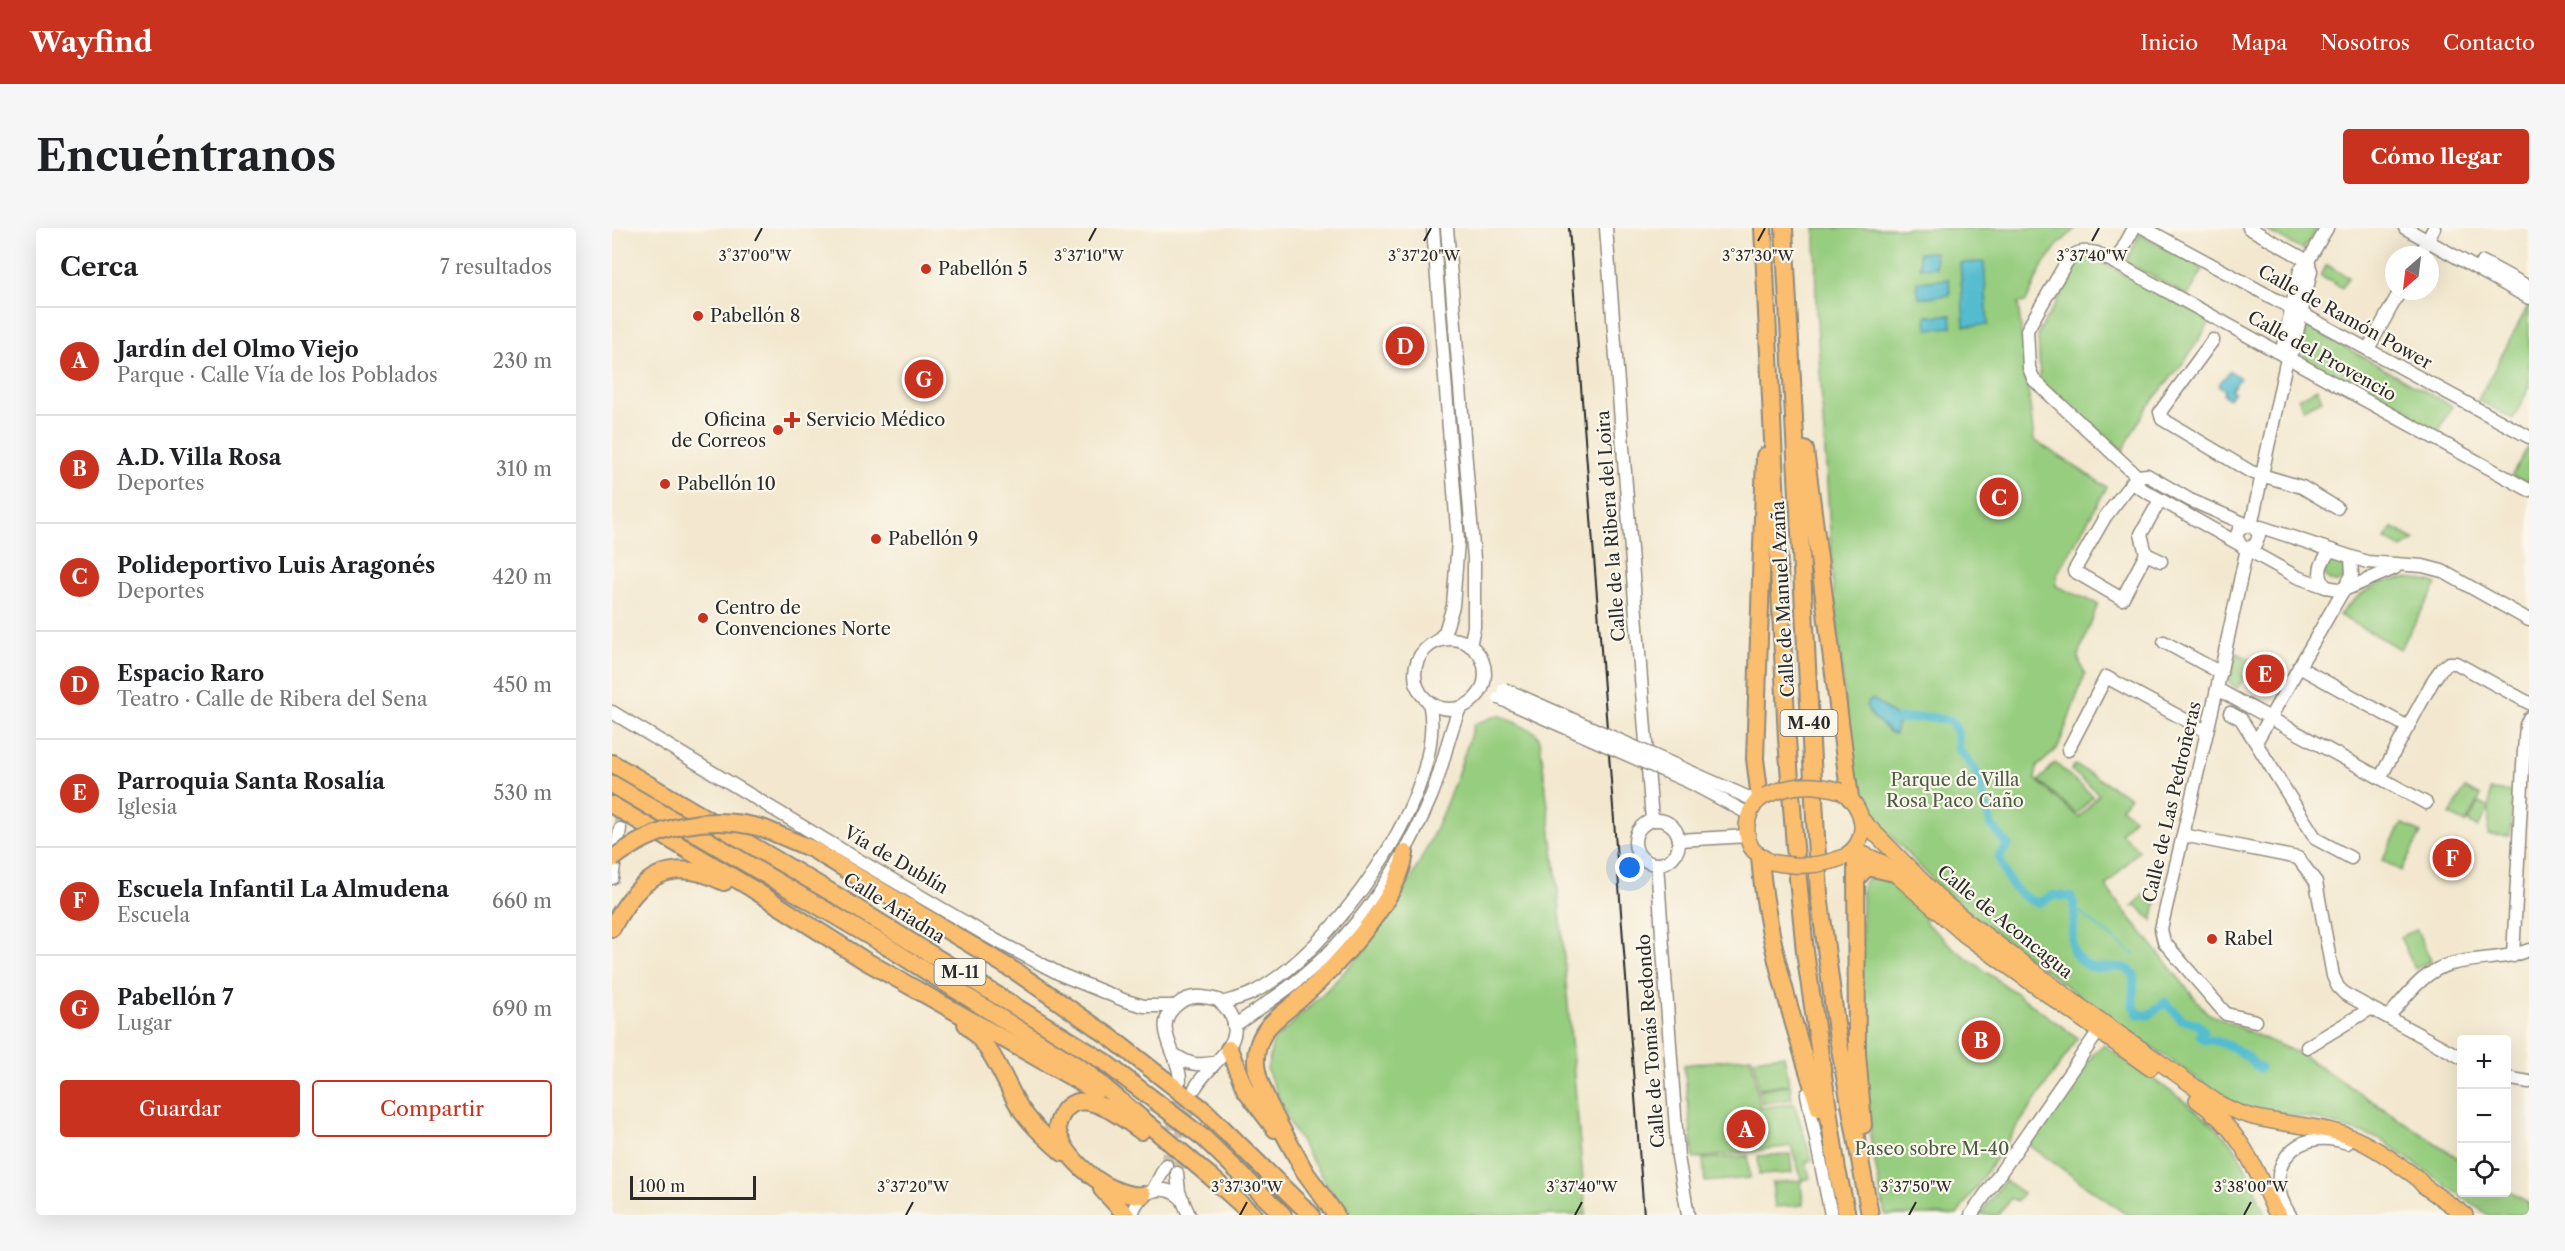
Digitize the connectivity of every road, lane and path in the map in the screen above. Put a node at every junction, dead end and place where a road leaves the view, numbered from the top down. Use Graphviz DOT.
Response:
graph roads {
  1 [pos="1433,228"];
  2 [pos="1447,228"];
  3 [pos="1606,228"];
  4 [pos="1752,228"];
  5 [pos="1763,228"];
  6 [pos="1784,228"];
  7 [pos="1794,228"];
  8 [pos="2134,228"];
  9 [pos="2144,228"];
  10 [pos="2249,228"];
  11 [pos="2326,228"];
  12 [pos="2405,228"];
  13 [pos="2428,233"];
  14 [pos="2308,261"];
  15 [pos="2115,263"];
  16 [pos="2529,287"];
  17 [pos="2529,298"];
  18 [pos="2395,300"];
  19 [pos="2296,310"];
  20 [pos="2212,340"];
  21 [pos="1769,341"];
  22 [pos="2368,349"];
  23 [pos="2287,358"];
  24 [pos="1791,381"];
  25 [pos="2529,437"];
  26 [pos="1451,462"];
  27 [pos="2137,476"];
  28 [pos="2262,476"];
  29 [pos="2529,490"];
  30 [pos="2160,500"];
  31 [pos="2337,508"];
  32 [pos="1470,519"];
  33 [pos="2252,526"];
  34 [pos="2245,546"];
  35 [pos="2331,550"];
  36 [pos="2146,554"];
  37 [pos="2351,557"];
  38 [pos="2161,561"];
  39 [pos="2399,566"];
  40 [pos="2326,587"];
  41 [pos="2344,590"];
  42 [pos="2529,620"];
  43 [pos="1437,641"];
  44 [pos="2164,642"];
  45 [pos="1470,646"];
  46 [pos="2299,668"];
  47 [pos="2221,673"];
  48 [pos="1485,677"];
  49 [pos="2217,689"];
  50 [pos="1501,693"];
  51 [pos="1478,694"];
  52 [pos="1428,702"];
  53 [pos="2529,703"];
  54 [pos="1460,708"];
  55 [pos="612,712"];
  56 [pos="2230,713"];
  57 [pos="2529,718"];
  58 [pos="2269,719"];
  59 [pos="2408,727"];
  60 [pos="2206,730"];
  61 [pos="2256,741"];
  62 [pos="2068,750"];
  63 [pos="612,763"];
  64 [pos="2526,766"];
  65 [pos="2380,778"];
  66 [pos="612,784"];
  67 [pos="1845,794"];
  68 [pos="1758,802"];
  69 [pos="2427,803"];
  70 [pos="612,806"];
  71 [pos="1652,820"];
  72 [pos="1863,821"];
  73 [pos="620,829"];
  74 [pos="2183,835"];
  75 [pos="1748,836"];
  76 [pos="1679,840"];
  77 [pos="1405,853"];
  78 [pos="1849,853"];
  79 [pos="2351,858"];
  80 [pos="612,859"];
  81 [pos="1766,859"];
  82 [pos="1657,864"];
  83 [pos="1895,873"];
  84 [pos="612,878"];
  85 [pos="1856,879"];
  86 [pos="612,928"];
  87 [pos="826,937"];
  88 [pos="2529,950"];
  89 [pos="2513,956"];
  90 [pos="1780,973"];
  91 [pos="937,1002"];
  92 [pos="1221,1003"];
  93 [pos="1174,1006"];
  94 [pos="2370,1009"];
  95 [pos="2388,1017"];
  96 [pos="2256,1021"];
  97 [pos="1234,1026"];
  98 [pos="2100,1027"];
  99 [pos="2307,1047"];
  100 [pos="1229,1049"];
  101 [pos="1175,1055"];
  102 [pos="2457,1056"];
  103 [pos="1213,1063"];
  104 [pos="2511,1079"];
  105 [pos="1180,1080"];
  106 [pos="2529,1082"];
  107 [pos="1195,1088"];
  108 [pos="1135,1114"];
  109 [pos="1167,1165"];
  110 [pos="1837,1170"];
  111 [pos="1861,1170"];
  112 [pos="1305,1172"];
  113 [pos="1177,1173"];
  114 [pos="2424,1186"];
  115 [pos="1148,1193"];
  116 [pos="1183,1200"];
  117 [pos="1126,1215"];
  118 [pos="1132,1215"];
  119 [pos="1189,1215"];
  120 [pos="1248,1215"];
  121 [pos="1253,1215"];
  122 [pos="1283,1215"];
  123 [pos="1311,1215"];
  124 [pos="1336,1215"];
  125 [pos="1688,1215"];
  126 [pos="1832,1215"];
  127 [pos="1847,1215"];
  128 [pos="1870,1215"];
  129 [pos="1971,1215"];
  130 [pos="2279,1215"];
  131 [pos="2290,1215"];
  132 [pos="2465,1215"];
  1 -- 26 [label="street"];
  2 -- 32 [label="street"];
  3 -- 71 [label="street, Calle de la Ribera del Loira"];
  4 -- 21 [label="highway"];
  5 -- 21 [label="highway, Calle de Manuel Azaña / M-40"];
  6 -- 24 [label="highway, Calle de Manuel Azaña / M-40"];
  7 -- 24 [label="highway"];
  8 -- 15 [label="street"];
  9 -- 19 [label="street, Calle de Ramón Power"];
  10 -- 14 [label="street"];
  11 -- 14 [label="street"];
  12 -- 13 [label="street"];
  13 -- 16 [label="street"];
  13 -- 17 [label="street"];
  14 -- 19 [label="street"];
  15 -- 23 [label="street, Calle del Provencio"];
  15 -- 27 [label="street, Calle del Provencio"];
  18 -- 22 [label="street"];
  19 -- 22 [label="street, Calle de Ramón Power"];
  19 -- 23 [label="street"];
  20 -- 28 [label="street"];
  21 -- 68 [label="highway"];
  21 -- 110 [label="highway, Calle de Manuel Azaña / M-40"];
  22 -- 25 [label="street, Calle de Ramón Power"];
  23 -- 28 [label="street"];
  23 -- 29 [label="street, Calle del Provencio"];
  24 -- 67 [label="highway"];
  24 -- 111 [label="highway, Calle de Manuel Azaña / M-40"];
  26 -- 32 [label="street"];
  26 -- 43 [label="street"];
  27 -- 30 [label="street"];
  27 -- 33 [label="street"];
  27 -- 36 [label="street"];
  28 -- 31 [label="street"];
  28 -- 33 [label="street"];
  30 -- 34 [label="street"];
  30 -- 36 [label="street"];
  32 -- 45 [label="street"];
  33 -- 34 [label="street"];
  33 -- 34 [label="street"];
  33 -- 35 [label="street"];
  34 -- 40 [label="street"];
  34 -- 47 [label="street, Calle de Las Pedroñeras"];
  35 -- 37 [label="street"];
  35 -- 40 [label="street"];
  36 -- 38 [label="street"];
  37 -- 39 [label="street"];
  37 -- 41 [label="street"];
  39 -- 41 [label="street"];
  39 -- 42 [label="street"];
  40 -- 41 [label="street"];
  41 -- 46 [label="street"];
  43 -- 45 [label="street"];
  43 -- 52 [label="street"];
  44 -- 47 [label="street"];
  45 -- 48 [label="street"];
  46 -- 58 [label="street"];
  46 -- 59 [label="street"];
  47 -- 49 [label="street, Calle de Las Pedroñeras"];
  48 -- 50 [label="street"];
  48 -- 51 [label="street"];
  49 -- 58 [label="street"];
  49 -- 60 [label="street, Calle de Las Pedroñeras"];
  50 -- 51 [label="street"];
  50 -- 68 [label="street, bridge"];
  51 -- 54 [label="street"];
  52 -- 54 [label="street"];
  52 -- 92 [label="street"];
  53 -- 59 [label="street"];
  54 -- 77 [label="street"];
  55 -- 93 [label="street, Vía de Dublín"];
  56 -- 61 [label="street"];
  57 -- 64 [label="street"];
  58 -- 61 [label="street"];
  58 -- 65 [label="street"];
  59 -- 65 [label="street"];
  60 -- 62 [label="street"];
  60 -- 74 [label="street, Calle de Las Pedroñeras"];
  61 -- 79 [label="street"];
  63 -- 122 [label="highway, Calle Ariadna / M-11"];
  64 -- 89 [label="street"];
  65 -- 69 [label="street"];
  66 -- 108 [label="highway, Calle Ariadna / M-11"];
  67 -- 68 [label="main road, bridge"];
  67 -- 72 [label="main road"];
  68 -- 75 [label="main road"];
  70 -- 87 [label="highway"];
  71 -- 76 [label="street"];
  71 -- 82 [label="street"];
  72 -- 78 [label="main road"];
  72 -- 98 [label="main road, Calle de Aconcagua"];
  73 -- 84 [label="street"];
  74 -- 94 [label="street"];
  74 -- 96 [label="street, Calle de Las Pedroñeras"];
  75 -- 76 [label="street"];
  75 -- 81 [label="main road"];
  76 -- 82 [label="street"];
  77 -- 97 [label="street"];
  77 -- 112 [label="highway"];
  78 -- 81 [label="main road, bridge"];
  78 -- 83 [label="main road, Calle de Aconcagua"];
  78 -- 85 [label="highway"];
  80 -- 123 [label="highway, bridge"];
  81 -- 90 [label="highway"];
  82 -- 125 [label="street, Calle de Tomás Redondo"];
  83 -- 85 [label="highway"];
  83 -- 98 [label="main road, Calle de Aconcagua"];
  85 -- 111 [label="highway"];
  86 -- 87 [label="highway"];
  87 -- 91 [label="highway"];
  88 -- 89 [label="street"];
  89 -- 95 [label="street"];
  90 -- 110 [label="highway"];
  90 -- 126 [label="street"];
  91 -- 108 [label="highway"];
  91 -- 117 [label="highway"];
  92 -- 93 [label="street"];
  92 -- 97 [label="street"];
  93 -- 101 [label="street"];
  94 -- 95 [label="street"];
  94 -- 99 [label="street"];
  95 -- 102 [label="street"];
  97 -- 100 [label="street"];
  98 -- 114 [label="main road, Calle de Aconcagua"];
  98 -- 129 [label="street"];
  98 -- 130 [label="main road, Calle de Aconcagua"];
  100 -- 103 [label="street"];
  100 -- 112 [label="highway"];
  101 -- 103 [label="street"];
  101 -- 105 [label="street"];
  103 -- 107 [label="street"];
  104 -- 106 [label="street"];
  108 -- 121 [label="highway, Calle Ariadna / M-11"];
  109 -- 115 [label="street"];
  110 -- 127 [label="highway, Calle de Manuel Azaña / M-40"];
  111 -- 128 [label="highway, Calle de Manuel Azaña / M-40"];
  112 -- 124 [label="highway"];
  113 -- 116 [label="street"];
  114 -- 131 [label="street"];
  114 -- 132 [label="main road, Calle de Aconcagua"];
  115 -- 116 [label="street"];
  115 -- 118 [label="street"];
  115 -- 120 [label="highway"];
  116 -- 119 [label="street"];
}
